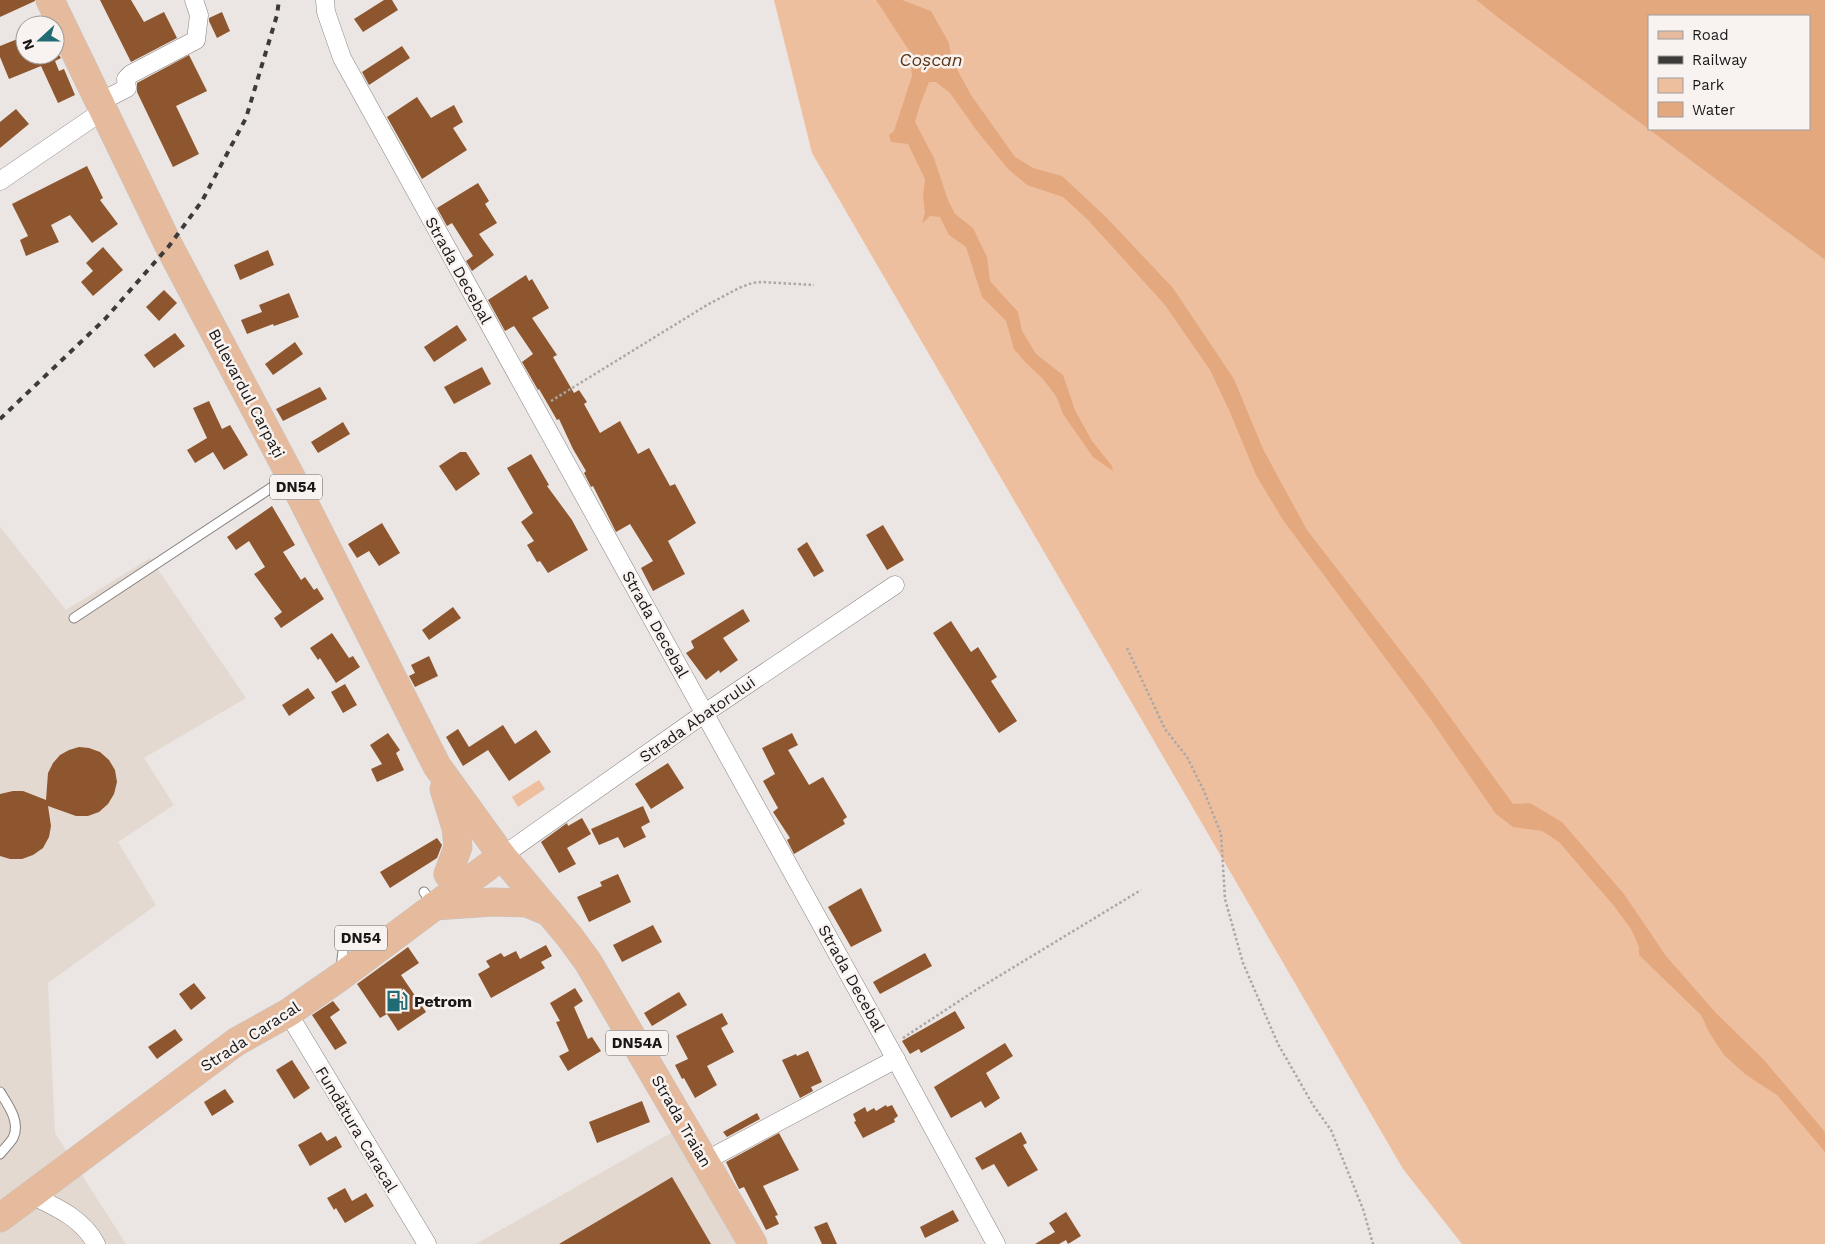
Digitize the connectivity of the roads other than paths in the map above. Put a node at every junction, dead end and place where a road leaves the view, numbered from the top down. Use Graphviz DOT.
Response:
graph roads {
  1 [pos="50,0"];
  2 [pos="194,0"];
  3 [pos="325,0"];
  4 [pos="102,106"];
  5 [pos="0,181"];
  6 [pos="290,475"];
  7 [pos="895,585"];
  8 [pos="74,618"];
  9 [pos="705,713"];
  10 [pos="437,766"];
  11 [pos="496,849"];
  12 [pos="448,874"];
  13 [pos="429,899"];
  14 [pos="549,912"];
  15 [pos="341,964"];
  16 [pos="288,1013"];
  17 [pos="236,1042"];
  18 [pos="893,1053"];
  19 [pos="0,1092"];
  20 [pos="0,1154"];
  21 [pos="705,1161"];
  22 [pos="31,1194"];
  23 [pos="0,1218"];
  24 [pos="96,1244"];
  25 [pos="427,1244"];
  26 [pos="752,1244"];
  27 [pos="996,1244"];
  1 -- 4 [label="main road, Bulevardul Carpați / DN54"];
  2 -- 4 [label="street"];
  3 -- 9 [label="street, Strada Decebal"];
  4 -- 5 [label="street"];
  4 -- 6 [label="main road, Bulevardul Carpați / DN54"];
  6 -- 8 [label="lane"];
  6 -- 10 [label="main road, Bulevardul Carpați / DN54"];
  7 -- 9 [label="street, Strada Abatorului"];
  9 -- 11 [label="street, Strada Abatorului"];
  9 -- 18 [label="street, Strada Decebal"];
  10 -- 11 [label="main road, Bulevardul Carpați / DN54"];
  10 -- 12 [label="main road"];
  11 -- 12 [label="main road, DN54"];
  11 -- 13 [label="main road, Strada Caracal / DN54"];
  11 -- 14 [label="main road, Strada Traian / DN54A"];
  12 -- 13 [label="main road, DN54"];
  13 -- 14 [label="main road"];
  13 -- 15 [label="main road, Strada Caracal / DN54"];
  14 -- 21 [label="main road, Strada Traian / DN54A"];
  15 -- 16 [label="main road, Strada Caracal / DN54"];
  15 -- 17 [label="main road, DN54"];
  16 -- 17 [label="main road, Strada Caracal / DN54"];
  16 -- 25 [label="street, Fundătura Caracal"];
  17 -- 22 [label="main road, Strada Caracal / DN54"];
  18 -- 21 [label="street"];
  18 -- 27 [label="street, Strada Decebal"];
  19 -- 20 [label="lane"];
  21 -- 26 [label="main road, Strada Traian / DN54A"];
  22 -- 23 [label="main road, Strada Caracal / DN54"];
  22 -- 24 [label="street"];
}
